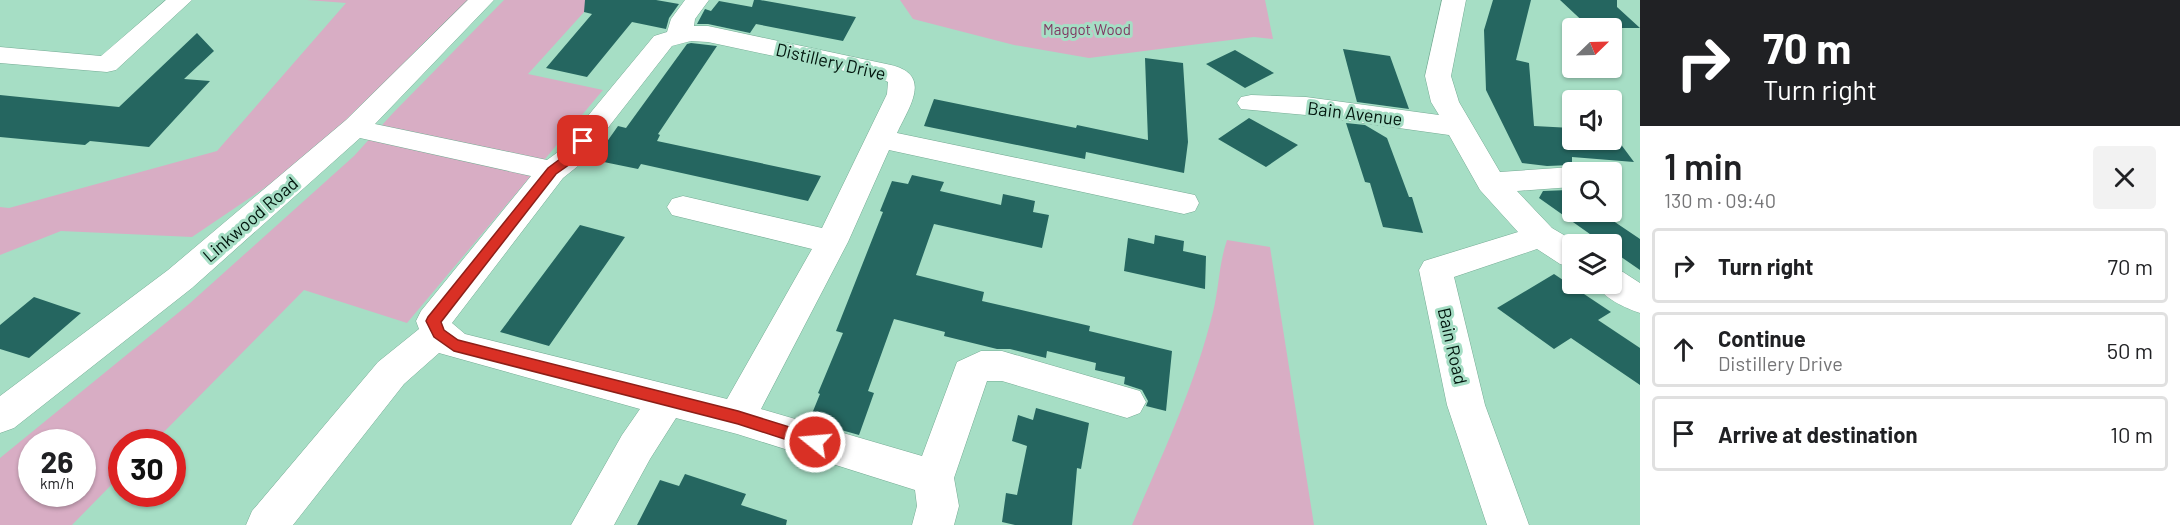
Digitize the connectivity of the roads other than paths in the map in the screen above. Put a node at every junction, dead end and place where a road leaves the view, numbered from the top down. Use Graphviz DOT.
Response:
graph roads {
  1 [pos="180,0"];
  2 [pos="482,0"];
  3 [pos="697,0"];
  4 [pos="1454,0"];
  5 [pos="678,37"];
  6 [pos="0,55"];
  7 [pos="1251,103"];
  8 [pos="356,126"];
  9 [pos="1458,127"];
  10 [pos="881,139"];
  11 [pos="552,171"];
  12 [pos="1562,178"];
  13 [pos="1491,183"];
  14 [pos="1184,203"];
  15 [pos="683,207"];
  16 [pos="1541,236"];
  17 [pos="832,242"];
  18 [pos="1562,250"];
  19 [pos="1622,288"];
  20 [pos="1640,300"];
  21 [pos="439,333"];
  22 [pos="668,399"];
  23 [pos="1127,402"];
  24 [pos="0,417"];
  25 [pos="738,418"];
  26 [pos="934,478"];
  27 [pos="267,525"];
  28 [pos="592,525"];
  29 [pos="933,525"];
  30 [pos="1508,525"];
  1 -- 6 [label="street"];
  2 -- 8 [label="street, Linkwood Road"];
  3 -- 5 [label="street"];
  4 -- 9 [label="street"];
  5 -- 10 [label="street, Distillery Drive"];
  5 -- 11 [label="street, Distillery Drive"];
  7 -- 9 [label="street, Bain Avenue"];
  8 -- 11 [label="street"];
  8 -- 24 [label="street, Linkwood Road"];
  9 -- 13 [label="street"];
  10 -- 14 [label="street"];
  10 -- 17 [label="street, Distillery Drive"];
  11 -- 21 [label="street, Distillery Drive"];
  12 -- 13 [label="street"];
  13 -- 16 [label="street"];
  15 -- 17 [label="street"];
  16 -- 18 [label="street"];
  16 -- 30 [label="street, Bain Road"];
  17 -- 25 [label="street, Distillery Drive"];
  19 -- 20 [label="street"];
  21 -- 22 [label="street"];
  21 -- 27 [label="street"];
  22 -- 25 [label="street"];
  22 -- 28 [label="street"];
  23 -- 26 [label="street"];
  25 -- 26 [label="street"];
  26 -- 29 [label="street"];
}
